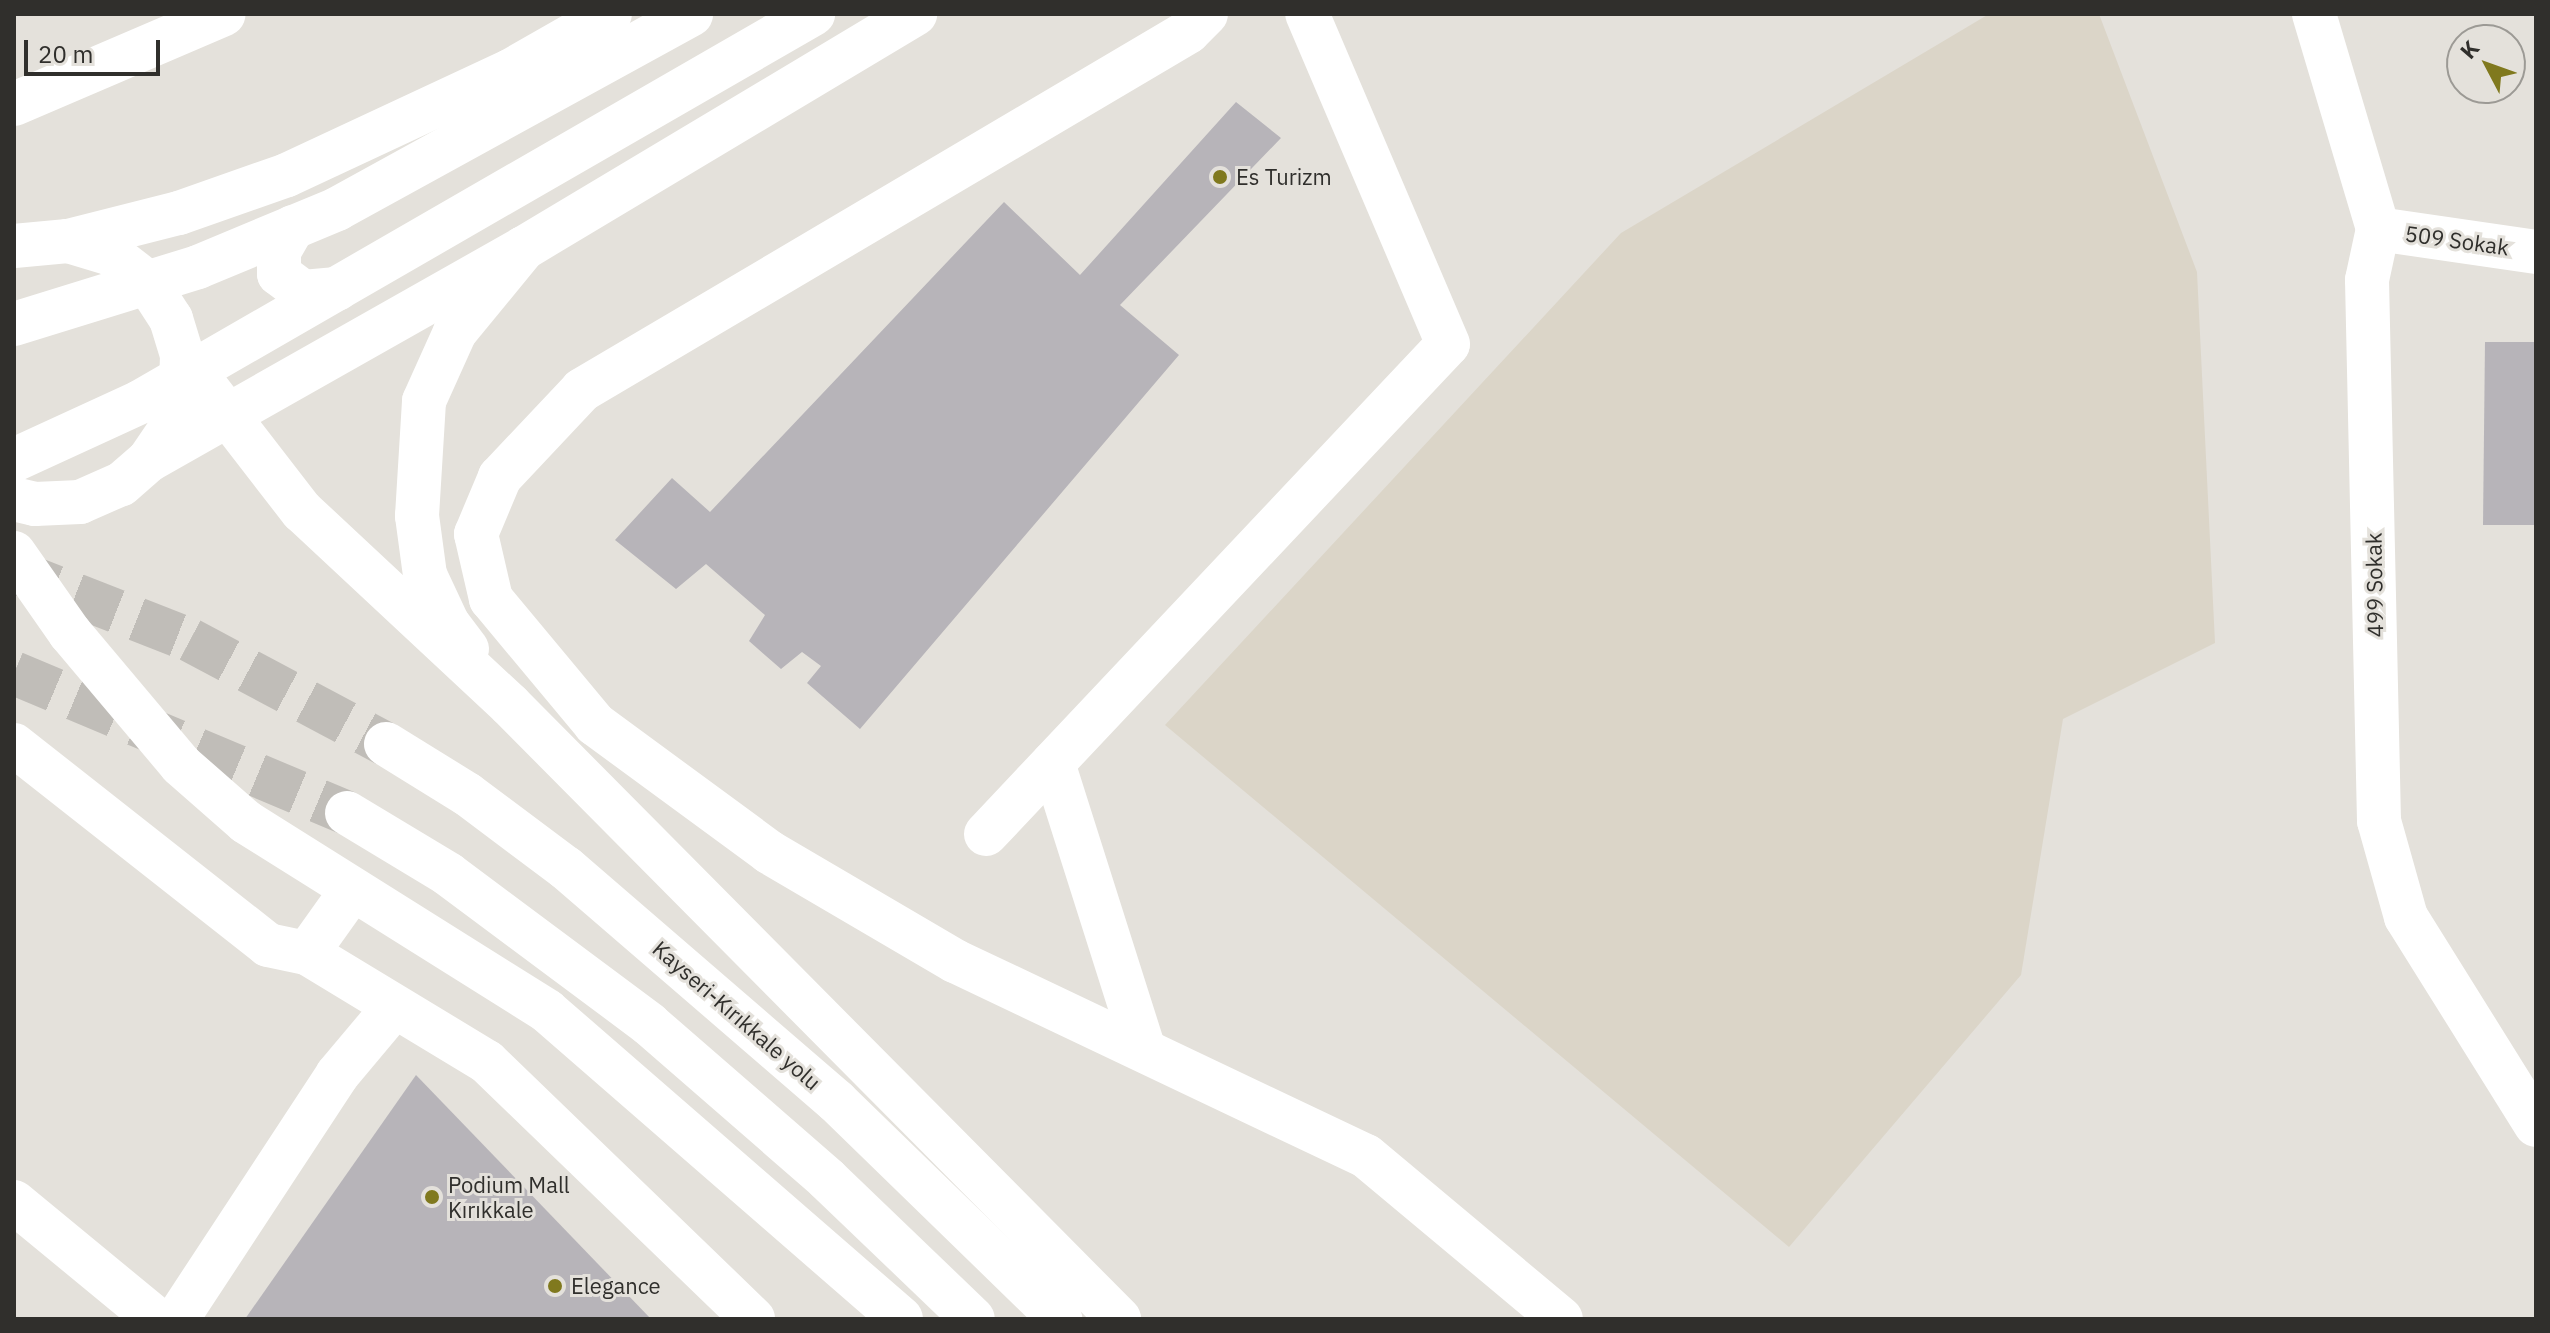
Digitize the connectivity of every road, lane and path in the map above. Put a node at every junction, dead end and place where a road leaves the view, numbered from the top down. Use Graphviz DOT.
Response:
graph roads {
  1 [pos="224,14"];
  2 [pos="610,14"];
  3 [pos="691,14"];
  4 [pos="813,14"];
  5 [pos="915,14"];
  6 [pos="1206,14"];
  7 [pos="1307,14"];
  8 [pos="2314,14"];
  9 [pos="14,104"];
  10 [pos="293,227"];
  11 [pos="2378,229"];
  12 [pos="68,241"];
  13 [pos="14,246"];
  14 [pos="524,248"];
  15 [pos="2536,252"];
  16 [pos="337,289"];
  17 [pos="14,324"];
  18 [pos="182,356"];
  19 [pos="228,418"];
  20 [pos="14,460"];
  21 [pos="149,460"];
  22 [pos="14,499"];
  23 [pos="80,502"];
  24 [pos="14,530"];
  25 [pos="14,553"];
  26 [pos="510,705"];
  27 [pos="386,744"];
  28 [pos="14,745"];
  29 [pos="1053,763"];
  30 [pos="347,813"];
  31 [pos="986,834"];
  32 [pos="352,890"];
  33 [pos="307,953"];
  34 [pos="394,1007"];
  35 [pos="1144,1050"];
  36 [pos="2536,1125"];
  37 [pos="14,1202"];
  38 [pos="156,1319"];
  39 [pos="177,1319"];
  40 [pos="753,1319"];
  41 [pos="901,1319"];
  42 [pos="973,1319"];
  43 [pos="1060,1319"];
  44 [pos="1119,1319"];
  45 [pos="1561,1319"];
  1 -- 9 [label="main road"];
  2 -- 12 [label="main road"];
  3 -- 10 [label="main road"];
  4 -- 16 [label="main road"];
  5 -- 14 [label="main road"];
  6 -- 35 [label="main road"];
  7 -- 29 [label="main road"];
  8 -- 11 [label="main road, 499 Sokak"];
  10 -- 16 [label="main road"];
  10 -- 17 [label="main road"];
  11 -- 15 [label="main road, 509 Sokak"];
  11 -- 36 [label="main road, 499 Sokak"];
  12 -- 13 [label="main road"];
  12 -- 18 [label="main road"];
  14 -- 19 [label="main road"];
  14 -- 26 [label="main road"];
  16 -- 20 [label="main road"];
  18 -- 19 [label="main road"];
  18 -- 21 [label="main road"];
  19 -- 21 [label="main road"];
  19 -- 26 [label="main road"];
  21 -- 23 [label="main road"];
  22 -- 23 [label="main road"];
  23 -- 24 [label="main road"];
  25 -- 32 [label="main road"];
  26 -- 44 [label="main road"];
  27 -- 43 [label="main road, Kayseri-Kırıkkale yolu"];
  28 -- 33 [label="main road"];
  29 -- 31 [label="main road"];
  29 -- 35 [label="main road"];
  30 -- 42 [label="main road"];
  32 -- 33 [label="main road"];
  32 -- 41 [label="main road"];
  33 -- 34 [label="main road"];
  34 -- 39 [label="main road"];
  34 -- 40 [label="main road"];
  35 -- 45 [label="main road"];
  37 -- 38 [label="main road"];
}
